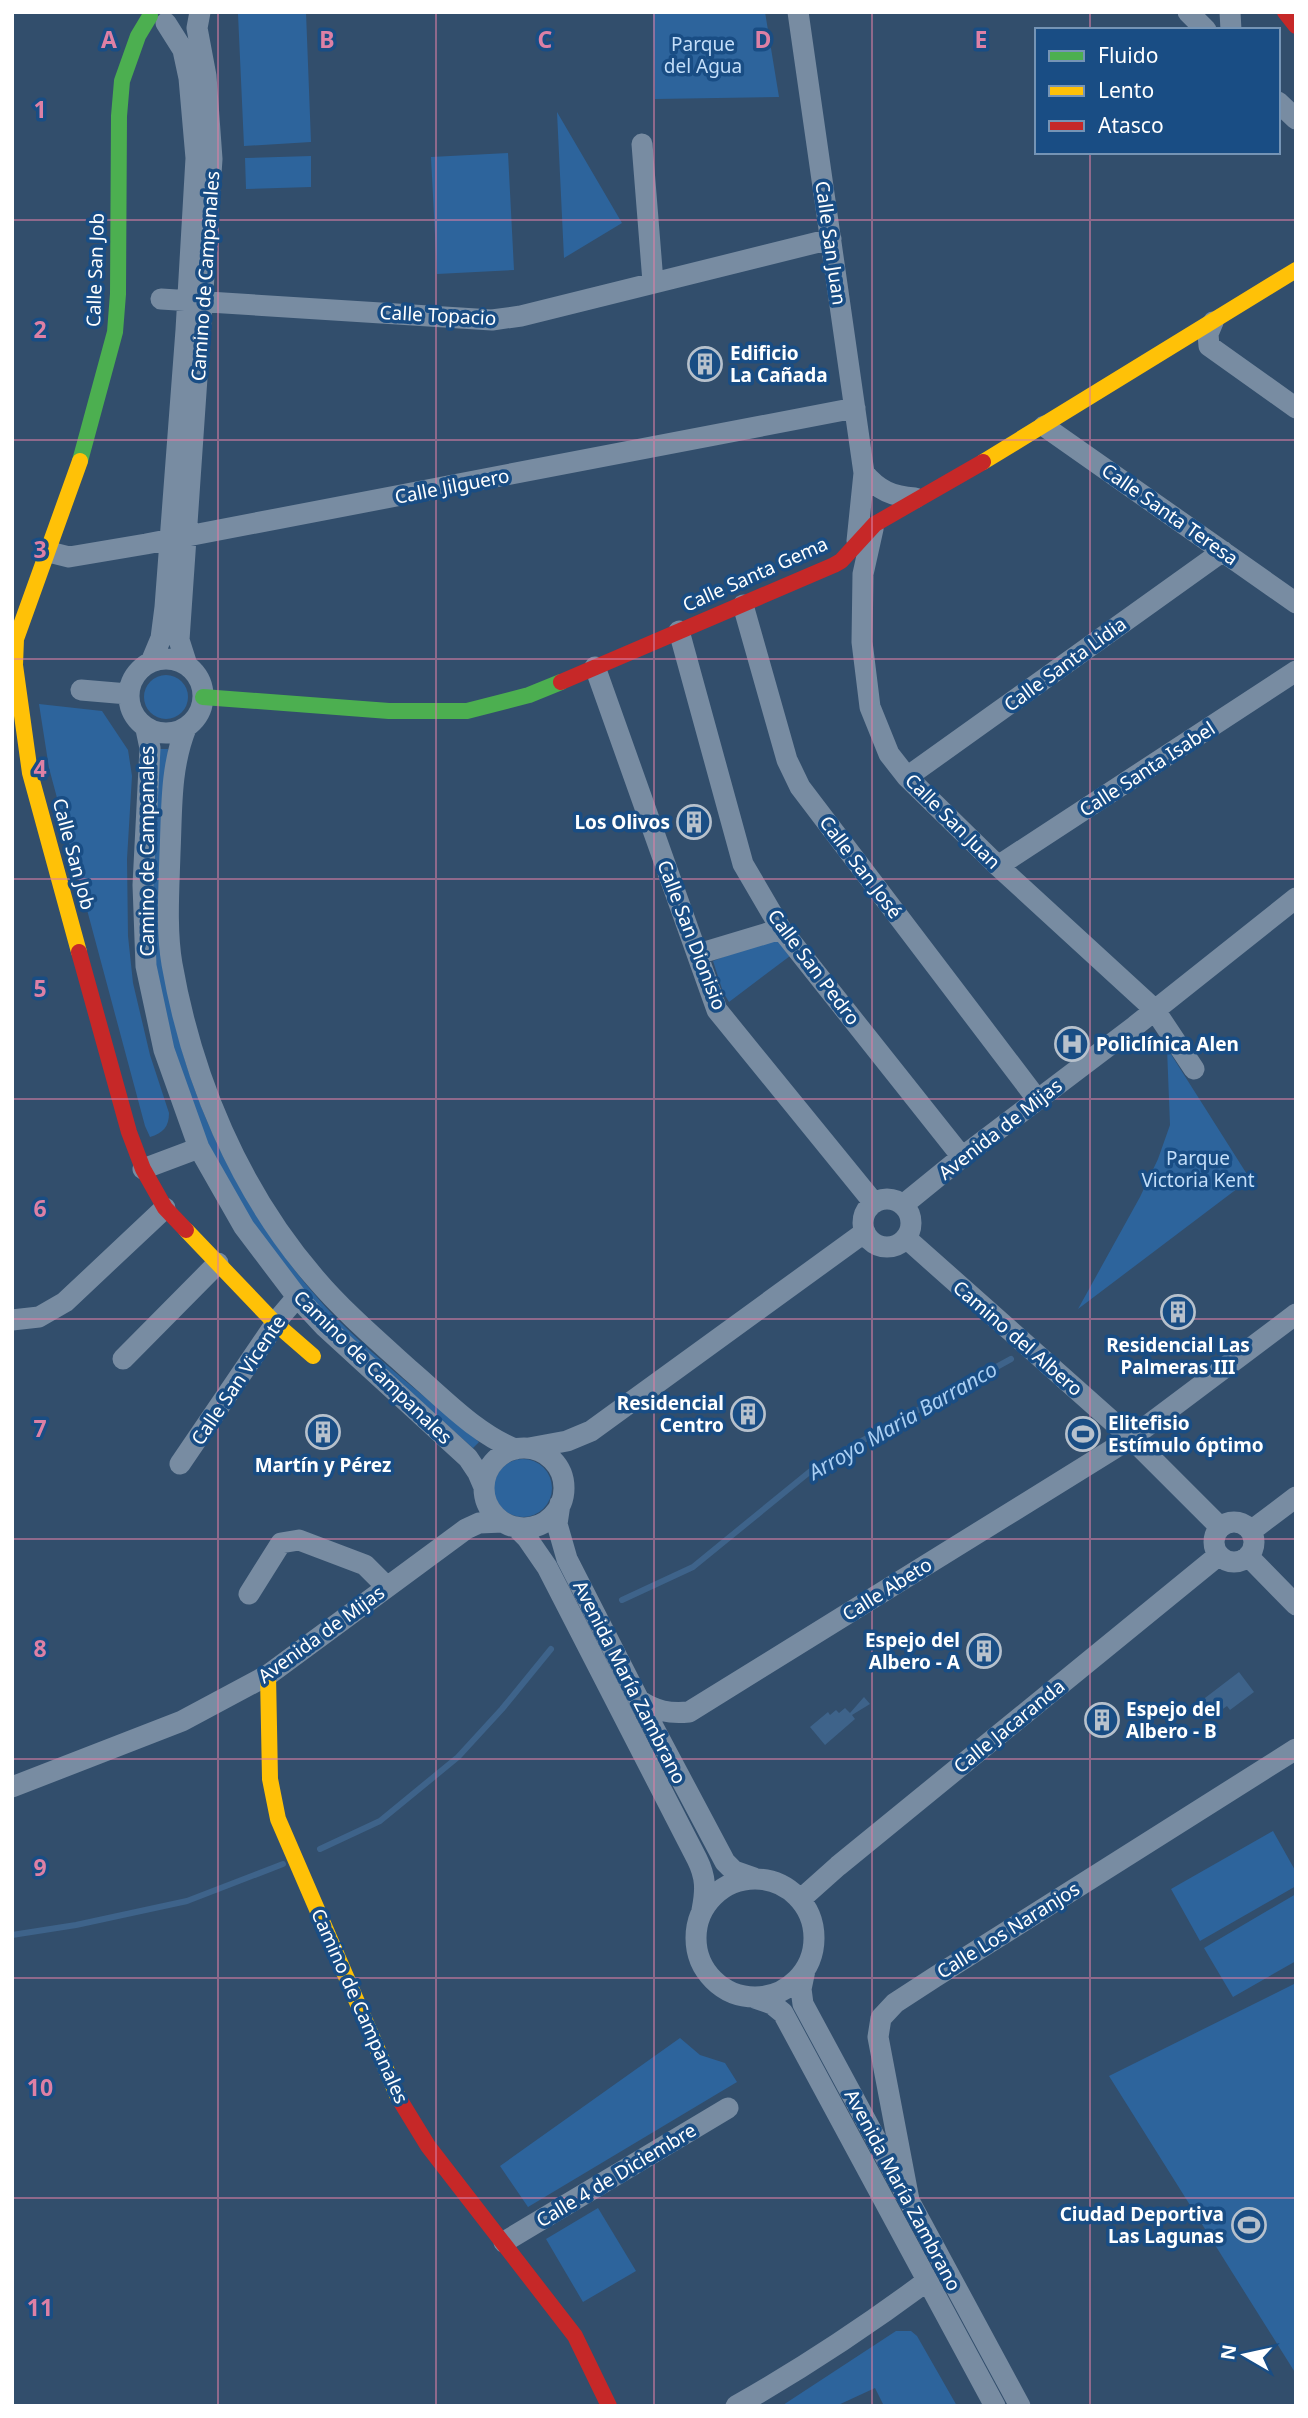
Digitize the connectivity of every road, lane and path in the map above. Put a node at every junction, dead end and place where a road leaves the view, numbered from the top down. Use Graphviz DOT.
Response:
graph roads {
  1 [pos="200,12"];
  2 [pos="798,12"];
  3 [pos="1188,12"];
  4 [pos="1286,12"];
  5 [pos="154,17"];
  6 [pos="1296,20"];
  7 [pos="1296,26"];
  8 [pos="1204,28"];
  9 [pos="1280,104"];
  10 [pos="1296,119"];
  11 [pos="642,144"];
  12 [pos="831,239"];
  13 [pos="1296,270"];
  14 [pos="653,282"];
  15 [pos="161,299"];
  16 [pos="196,301"];
  17 [pos="1213,323"];
  18 [pos="855,408"];
  19 [pos="1296,408"];
  20 [pos="1044,426"];
  21 [pos="864,473"];
  22 [pos="915,498"];
  23 [pos="875,524"];
  24 [pos="178,537"];
  25 [pos="857,541"];
  26 [pos="1223,551"];
  27 [pos="50,552"];
  28 [pos="841,561"];
  29 [pos="863,574"];
  30 [pos="1296,603"];
  31 [pos="743,605"];
  32 [pos="678,631"];
  33 [pos="150,662"];
  34 [pos="187,665"];
  35 [pos="595,667"];
  36 [pos="1296,671"];
  37 [pos="81,690"];
  38 [pos="128,694"];
  39 [pos="203,697"];
  40 [pos="186,728"];
  41 [pos="146,729"];
  42 [pos="907,777"];
  43 [pos="998,866"];
  44 [pos="1296,898"];
  45 [pos="781,929"];
  46 [pos="698,954"];
  47 [pos="1154,1009"];
  48 [pos="1194,1069"];
  49 [pos="1037,1099"];
  50 [pos="199,1148"];
  51 [pos="962,1157"];
  52 [pos="143,1169"];
  53 [pos="874,1203"];
  54 [pos="903,1205"];
  55 [pos="165,1208"];
  56 [pos="865,1232"];
  57 [pos="906,1238"];
  58 [pos="218,1263"];
  59 [pos="296,1297"];
  60 [pos="1296,1314"];
  61 [pos="12,1320"];
  62 [pos="275,1323"];
  63 [pos="313,1356"];
  64 [pos="123,1359"];
  65 [pos="591,1431"];
  66 [pos="1131,1438"];
  67 [pos="522,1448"];
  68 [pos="180,1464"];
  69 [pos="484,1489"];
  70 [pos="562,1497"];
  71 [pos="1296,1497"];
  72 [pos="510,1525"];
  73 [pos="1220,1527"];
  74 [pos="466,1529"];
  75 [pos="1251,1531"];
  76 [pos="1219,1555"];
  77 [pos="1248,1556"];
  78 [pos="387,1587"];
  79 [pos="249,1594"];
  80 [pos="1296,1605"];
  81 [pos="268,1675"];
  82 [pos="639,1700"];
  83 [pos="1296,1749"];
  84 [pos="12,1787"];
  85 [pos="754,1878"];
  86 [pos="801,1899"];
  87 [pos="702,1910"];
  88 [pos="805,1970"];
  89 [pos="755,1998"];
  90 [pos="728,2108"];
  91 [pos="909,2200"];
  92 [pos="504,2242"];
  93 [pos="927,2281"];
  94 [pos="608,2406"];
  95 [pos="736,2406"];
  96 [pos="995,2406"];
  97 [pos="1020,2406"];
  1 -- 5 [label="street"];
  1 -- 16 [label="street, Camino de Campanales"];
  2 -- 12 [label="street, Calle San Juan"];
  3 -- 8 [label="street"];
  4 -- 6 [label="main road"];
  4 -- 7 [label="main road"];
  5 -- 16 [label="street, Camino de Campanales"];
  5 -- 27 [label="main road, Calle San Job"];
  9 -- 10 [label="street"];
  11 -- 14 [label="street"];
  12 -- 14 [label="street, Calle Topacio"];
  12 -- 18 [label="street, Calle San Juan"];
  13 -- 17 [label="main road, Calle Santa Gema"];
  14 -- 16 [label="street, Calle Topacio"];
  15 -- 16 [label="street, Calle Topacio"];
  16 -- 24 [label="street, Camino de Campanales"];
  17 -- 19 [label="street"];
  17 -- 20 [label="main road, Calle Santa Gema"];
  18 -- 21 [label="street, Calle San Juan"];
  18 -- 24 [label="street, Calle Jilguero"];
  20 -- 22 [label="main road, Calle Santa Gema"];
  20 -- 26 [label="street, Calle Santa Teresa"];
  21 -- 22 [label="street"];
  21 -- 25 [label="street, Calle San Juan"];
  22 -- 23 [label="main road, Calle Santa Gema"];
  23 -- 25 [label="main road, Calle Santa Gema"];
  23 -- 29 [label="street, Calle San Juan"];
  24 -- 27 [label="street, Calle Jilguero"];
  24 -- 33 [label="street, Camino de Campanales"];
  24 -- 34 [label="street, Camino de Campanales"];
  25 -- 28 [label="main road, Calle Santa Gema"];
  26 -- 30 [label="street, Calle Santa Teresa"];
  26 -- 42 [label="street, Calle Santa Lidia"];
  27 -- 52 [label="main road, Calle San Job"];
  28 -- 29 [label="street"];
  28 -- 31 [label="main road, Calle Santa Gema"];
  29 -- 42 [label="street, Calle San Juan"];
  31 -- 32 [label="main road, Calle Santa Gema"];
  31 -- 49 [label="street, Calle San José"];
  32 -- 35 [label="main road, Calle Santa Gema"];
  32 -- 45 [label="street, Calle San Pedro"];
  33 -- 34 [label="street"];
  33 -- 38 [label="street"];
  34 -- 39 [label="street"];
  35 -- 39 [label="main road, Calle Santa Gema"];
  35 -- 46 [label="street, Calle San Dionisio"];
  36 -- 43 [label="street, Calle Santa Isabel"];
  37 -- 38 [label="street"];
  38 -- 41 [label="street"];
  39 -- 40 [label="street"];
  40 -- 41 [label="street"];
  40 -- 67 [label="street, Camino de Campanales"];
  41 -- 50 [label="street, Camino de Campanales"];
  42 -- 43 [label="street, Calle San Juan"];
  43 -- 47 [label="street, Calle San Juan"];
  44 -- 47 [label="street, Avenida de Mijas"];
  45 -- 46 [label="street"];
  45 -- 51 [label="street, Calle San Pedro"];
  46 -- 53 [label="street, Calle San Dionisio"];
  47 -- 48 [label="street, Calle San Juan"];
  47 -- 49 [label="street, Avenida de Mijas"];
  49 -- 51 [label="street, Avenida de Mijas"];
  50 -- 52 [label="street"];
  50 -- 59 [label="street, Camino de Campanales"];
  51 -- 54 [label="street, Avenida de Mijas"];
  52 -- 55 [label="main road, Calle San Job"];
  53 -- 54 [label="street"];
  53 -- 56 [label="street"];
  54 -- 57 [label="street"];
  55 -- 58 [label="main road, Calle San Job"];
  55 -- 61 [label="street"];
  56 -- 57 [label="street"];
  56 -- 65 [label="street"];
  57 -- 66 [label="street, Camino del Albero"];
  58 -- 62 [label="main road, Calle San Job"];
  58 -- 64 [label="street"];
  59 -- 62 [label="street, Calle San Vicente"];
  59 -- 69 [label="street, Camino de Campanales"];
  60 -- 66 [label="street, Calle Abeto"];
  62 -- 63 [label="main road, Calle San Job"];
  62 -- 68 [label="street, Calle San Vicente"];
  65 -- 67 [label="street"];
  65 -- 70 [label="street"];
  66 -- 73 [label="street, Camino del Albero"];
  66 -- 82 [label="street, Calle Abeto"];
  67 -- 69 [label="street"];
  67 -- 70 [label="street"];
  69 -- 72 [label="street"];
  69 -- 74 [label="street, Avenida de Mijas"];
  70 -- 72 [label="street"];
  70 -- 82 [label="street, Avenida María Zambrano"];
  71 -- 75 [label="street"];
  72 -- 74 [label="street, Avenida de Mijas"];
  72 -- 87 [label="street, Avenida María Zambrano"];
  73 -- 75 [label="street"];
  73 -- 76 [label="street"];
  74 -- 78 [label="street, Avenida de Mijas"];
  75 -- 77 [label="street"];
  76 -- 77 [label="street"];
  76 -- 86 [label="street, Calle Jacaranda"];
  77 -- 80 [label="street"];
  78 -- 79 [label="street"];
  78 -- 81 [label="street, Avenida de Mijas"];
  81 -- 84 [label="street, Avenida de Mijas"];
  81 -- 92 [label="main road, Camino de Campanales"];
  82 -- 85 [label="street, Avenida María Zambrano"];
  83 -- 91 [label="street, Calle Los Naranjos"];
  85 -- 86 [label="street"];
  85 -- 87 [label="street"];
  86 -- 88 [label="street"];
  87 -- 89 [label="street"];
  88 -- 89 [label="street"];
  88 -- 91 [label="street, Avenida María Zambrano"];
  89 -- 93 [label="street, Avenida María Zambrano"];
  90 -- 92 [label="street, Calle 4 de Diciembre"];
  91 -- 97 [label="street, Avenida María Zambrano"];
  92 -- 94 [label="main road, Camino de Campanales"];
  93 -- 95 [label="street"];
  93 -- 96 [label="street, Avenida María Zambrano"];
}
